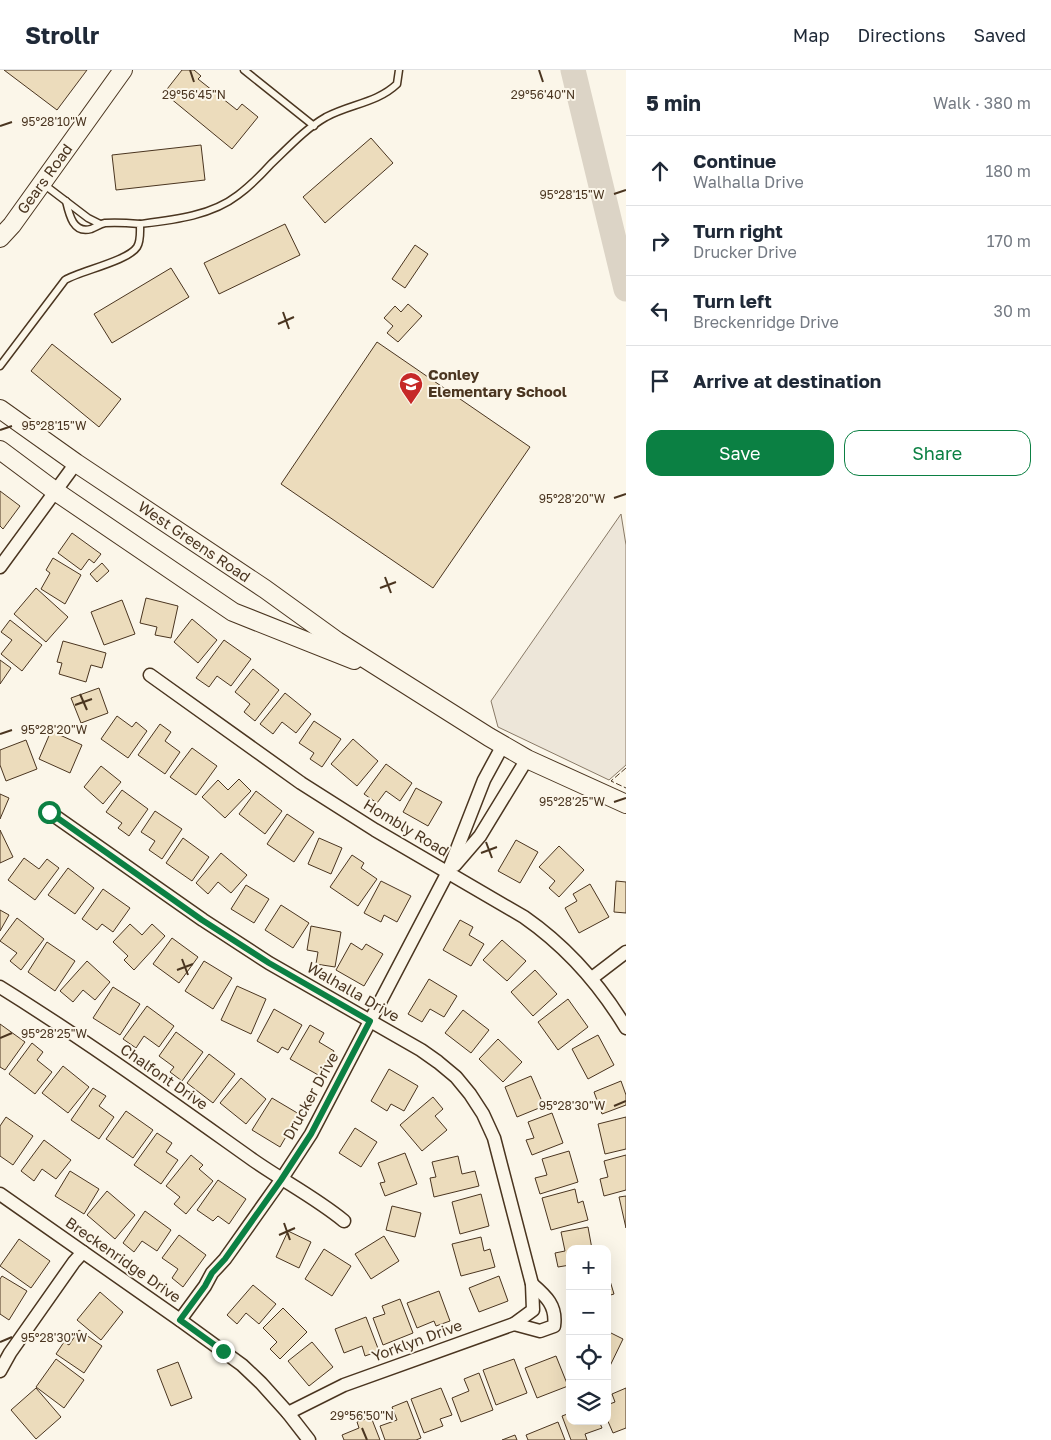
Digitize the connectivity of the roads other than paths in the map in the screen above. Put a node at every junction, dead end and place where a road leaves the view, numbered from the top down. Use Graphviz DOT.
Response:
graph roads {
  1 [pos="123,70"];
  2 [pos="244,70"];
  3 [pos="399,70"];
  4 [pos="314,126"];
  5 [pos="42,183"];
  6 [pos="66,201"];
  7 [pos="100,224"];
  8 [pos="140,224"];
  9 [pos="0,238"];
  10 [pos="0,366"];
  11 [pos="0,408"];
  12 [pos="0,450"];
  13 [pos="76,463"];
  14 [pos="55,491"];
  15 [pos="0,567"];
  16 [pos="389,674"];
  17 [pos="150,675"];
  18 [pos="503,745"];
  19 [pos="527,759"];
  20 [pos="626,804"];
  21 [pos="49,812"];
  22 [pos="448,872"];
  23 [pos="626,952"];
  24 [pos="592,978"];
  25 [pos="0,987"];
  26 [pos="370,1021"];
  27 [pos="626,1028"];
  28 [pos="281,1180"];
  29 [pos="0,1194"];
  30 [pos="344,1221"];
  31 [pos="83,1252"];
  32 [pos="532,1284"];
  33 [pos="180,1320"];
  34 [pos="514,1324"];
  35 [pos="0,1371"];
  36 [pos="288,1413"];
  37 [pos="309,1440"];
  1 -- 5 [label="main road, Gears Road"];
  2 -- 4 [label="lane"];
  3 -- 4 [label="lane"];
  4 -- 8 [label="lane"];
  5 -- 6 [label="lane"];
  5 -- 9 [label="main road, Gears Road"];
  6 -- 7 [label="lane"];
  6 -- 7 [label="lane"];
  7 -- 8 [label="lane"];
  8 -- 10 [label="lane"];
  11 -- 13 [label="main road, West Greens Road"];
  12 -- 14 [label="main road, West Greens Road"];
  13 -- 14 [label="street"];
  13 -- 16 [label="main road, West Greens Road"];
  14 -- 15 [label="street"];
  14 -- 16 [label="main road, West Greens Road"];
  16 -- 18 [label="main road, West Greens Road"];
  17 -- 22 [label="street, Hombly Road"];
  18 -- 19 [label="main road, West Greens Road"];
  18 -- 22 [label="street, Drucker Drive"];
  19 -- 20 [label="main road, West Greens Road"];
  19 -- 22 [label="street, Drucker Drive"];
  21 -- 26 [label="street, Walhalla Drive"];
  22 -- 24 [label="street, Hombly Road"];
  22 -- 26 [label="street, Drucker Drive"];
  23 -- 24 [label="street"];
  24 -- 27 [label="street, Hombly Road"];
  25 -- 28 [label="street, Chalfont Drive"];
  26 -- 28 [label="street, Drucker Drive"];
  26 -- 32 [label="street, Walhalla Drive"];
  28 -- 30 [label="street, Chalfont Drive"];
  28 -- 33 [label="street, Drucker Drive"];
  29 -- 31 [label="street, Breckenridge Drive"];
  31 -- 33 [label="street, Breckenridge Drive"];
  31 -- 35 [label="street"];
  32 -- 34 [label="street, Yorklyn Drive"];
  32 -- 34 [label="street"];
  33 -- 36 [label="street, Breckenridge Drive"];
  34 -- 36 [label="street, Yorklyn Drive"];
  36 -- 37 [label="street, Breckenridge Drive"];
}
